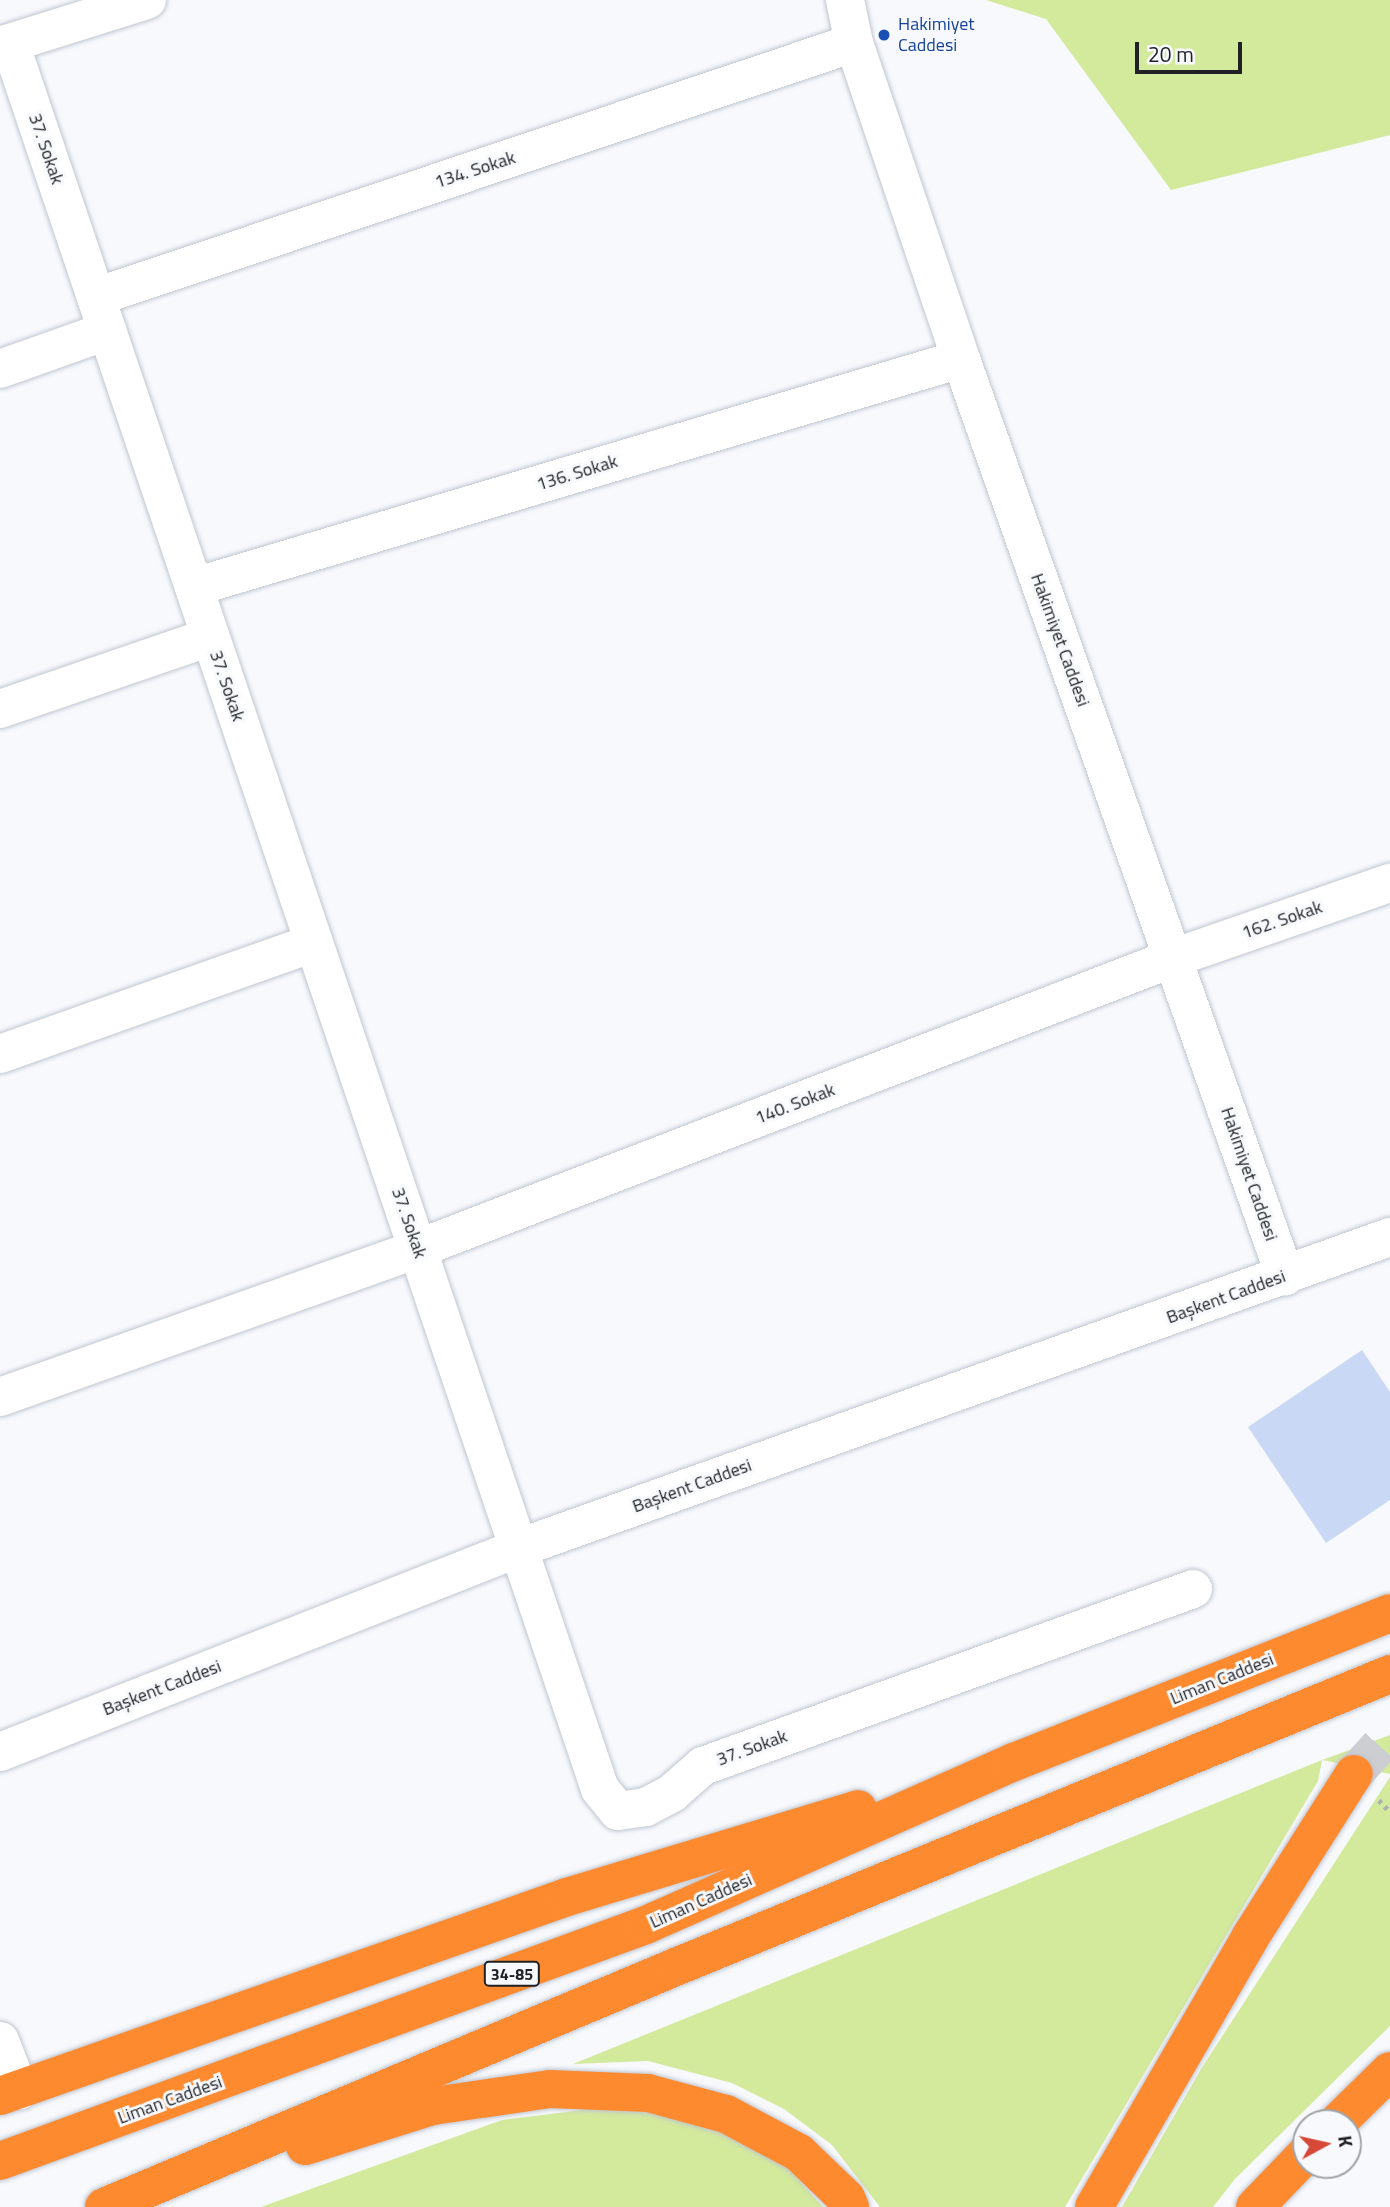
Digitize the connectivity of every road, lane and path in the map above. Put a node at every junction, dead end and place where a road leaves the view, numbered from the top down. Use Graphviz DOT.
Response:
graph roads {
  1 [pos="147,0"];
  2 [pos="845,0"];
  3 [pos="855,43"];
  4 [pos="5,45"];
  5 [pos="101,314"];
  6 [pos="961,359"];
  7 [pos="0,369"];
  8 [pos="194,587"];
  9 [pos="210,637"];
  10 [pos="0,709"];
  11 [pos="1390,883"];
  12 [pos="314,943"];
  13 [pos="1173,958"];
  14 [pos="0,1054"];
  15 [pos="1390,1237"];
  16 [pos="418,1249"];
  17 [pos="1285,1276"];
  18 [pos="0,1397"];
  19 [pos="519,1548"];
  20 [pos="1193,1589"];
  21 [pos="1390,1613"];
  22 [pos="1390,1674"];
  23 [pos="0,1752"];
  24 [pos="1014,1762"];
  25 [pos="1354,1774"];
  26 [pos="0,2041"];
  27 [pos="1390,2071"];
  28 [pos="9,2093"];
  29 [pos="1351,2109"];
  30 [pos="0,2161"];
  31 [pos="1292,2169"];
  32 [pos="104,2207"];
  33 [pos="110,2207"];
  34 [pos="850,2207"];
  35 [pos="1094,2207"];
  36 [pos="1255,2207"];
  1 -- 4 [label="street"];
  2 -- 3 [label="street, Hakimiyet Caddesi"];
  3 -- 5 [label="street, 134. Sokak"];
  3 -- 6 [label="street, Hakimiyet Caddesi"];
  4 -- 5 [label="street, 37. Sokak"];
  5 -- 7 [label="street, 134. Sokak"];
  5 -- 8 [label="street, 37. Sokak"];
  6 -- 8 [label="street, 136. Sokak"];
  6 -- 13 [label="street, Hakimiyet Caddesi"];
  8 -- 9 [label="street, 37. Sokak"];
  9 -- 10 [label="street"];
  9 -- 12 [label="street, 37. Sokak"];
  11 -- 13 [label="street, 162. Sokak"];
  12 -- 14 [label="street"];
  12 -- 16 [label="street, 37. Sokak"];
  13 -- 16 [label="street, 140. Sokak"];
  13 -- 17 [label="street, Hakimiyet Caddesi"];
  15 -- 17 [label="street, Başkent Caddesi"];
  16 -- 18 [label="street, 140. Sokak"];
  16 -- 19 [label="street, 37. Sokak"];
  17 -- 19 [label="street, Başkent Caddesi"];
  19 -- 20 [label="street, 37. Sokak"];
  19 -- 23 [label="street, Başkent Caddesi"];
  21 -- 24 [label="highway, Liman Caddesi"];
  22 -- 32 [label="highway"];
  24 -- 28 [label="highway"];
  24 -- 30 [label="highway, Liman Caddesi / 34-85"];
  25 -- 35 [label="highway"];
  26 -- 28 [label="street"];
  27 -- 29 [label="highway"];
  31 -- 36 [label="highway"];
  33 -- 34 [label="highway"];
}
